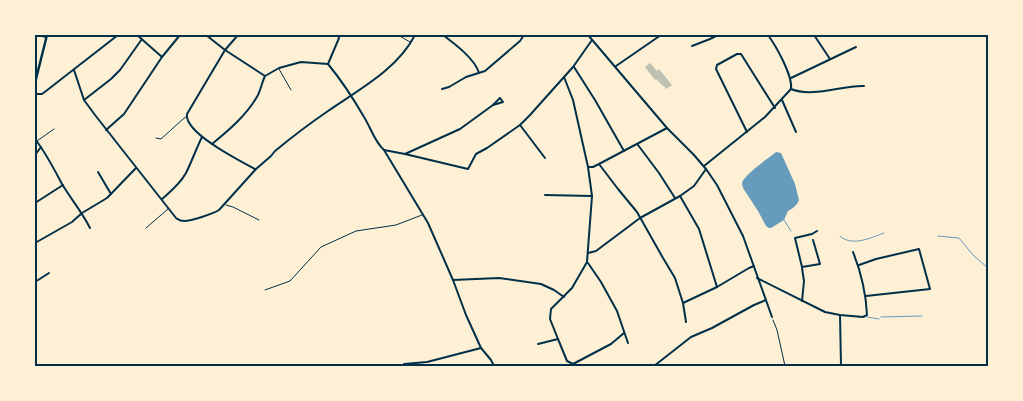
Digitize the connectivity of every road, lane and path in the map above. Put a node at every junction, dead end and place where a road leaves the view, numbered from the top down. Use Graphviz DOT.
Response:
graph roads {
  1 [pos="38,35"];
  2 [pos="137,35"];
  3 [pos="180,35"];
  4 [pos="206,35"];
  5 [pos="238,35"];
  6 [pos="334,35"];
  7 [pos="398,35"];
  8 [pos="415,35"];
  9 [pos="443,35"];
  10 [pos="524,35"];
  11 [pos="588,35"];
  12 [pos="661,35"];
  13 [pos="718,35"];
  14 [pos="768,35"];
  15 [pos="814,35"];
  16 [pos="46,36"];
  17 [pos="116,36"];
  18 [pos="338,36"];
  19 [pos="142,39"];
  20 [pos="592,40"];
  21 [pos="411,42"];
  22 [pos="692,46"];
  23 [pos="856,47"];
  24 [pos="225,50"];
  25 [pos="162,57"];
  26 [pos="830,59"];
  27 [pos="328,64"];
  28 [pos="573,67"];
  29 [pos="615,67"];
  30 [pos="279,68"];
  31 [pos="74,70"];
  32 [pos="479,73"];
  33 [pos="265,76"];
  34 [pos="564,77"];
  35 [pos="790,78"];
  36 [pos="35,83"];
  37 [pos="864,86"];
  38 [pos="442,89"];
  39 [pos="291,90"];
  40 [pos="792,90"];
  41 [pos="35,94"];
  42 [pos="351,95"];
  43 [pos="84,100"];
  44 [pos="782,100"];
  45 [pos="493,105"];
  46 [pos="775,108"];
  47 [pos="186,117"];
  48 [pos="520,125"];
  49 [pos="666,128"];
  50 [pos="54,129"];
  51 [pos="106,130"];
  52 [pos="747,132"];
  53 [pos="796,132"];
  54 [pos="202,137"];
  55 [pos="156,138"];
  56 [pos="36,140"];
  57 [pos="212,144"];
  58 [pos="638,144"];
  59 [pos="41,147"];
  60 [pos="384,150"];
  61 [pos="624,151"];
  62 [pos="405,154"];
  63 [pos="35,155"];
  64 [pos="545,158"];
  65 [pos="599,164"];
  66 [pos="704,166"];
  67 [pos="588,167"];
  68 [pos="136,168"];
  69 [pos="256,169"];
  70 [pos="706,169"];
  71 [pos="98,172"];
  72 [pos="63,185"];
  73 [pos="111,194"];
  74 [pos="545,196"];
  75 [pos="592,196"];
  76 [pos="680,196"];
  77 [pos="675,198"];
  78 [pos="162,200"];
  79 [pos="35,204"];
  80 [pos="224,204"];
  81 [pos="169,209"];
  82 [pos="82,213"];
  83 [pos="423,214"];
  84 [pos="640,218"];
  85 [pos="259,220"];
  86 [pos="90,228"];
  87 [pos="146,228"];
  88 [pos="817,231"];
  89 [pos="813,240"];
  90 [pos="35,243"];
  91 [pos="853,252"];
  92 [pos="588,253"];
  93 [pos="587,262"];
  94 [pos="754,266"];
  95 [pos="858,266"];
  96 [pos="802,267"];
  97 [pos="49,273"];
  98 [pos="757,278"];
  99 [pos="453,280"];
  100 [pos="35,282"];
  101 [pos="717,287"];
  102 [pos="265,290"];
  103 [pos="866,296"];
  104 [pos="564,297"];
  105 [pos="766,300"];
  106 [pos="802,301"];
  107 [pos="682,302"];
  108 [pos="840,315"];
  109 [pos="772,317"];
  110 [pos="686,322"];
  111 [pos="624,333"];
  112 [pos="558,338"];
  113 [pos="628,343"];
  114 [pos="538,344"];
  115 [pos="481,348"];
  116 [pos="404,364"];
  117 [pos="494,366"];
  118 [pos="654,366"];
  119 [pos="785,366"];
  120 [pos="841,366"];
  1 -- 16 [label="street"];
  2 -- 19 [label="street"];
  3 -- 25 [label="street"];
  4 -- 24 [label="street"];
  5 -- 24 [label="street"];
  6 -- 18 [label="street"];
  7 -- 21 [label="lane"];
  8 -- 21 [label="street"];
  9 -- 32 [label="street"];
  10 -- 32 [label="street"];
  11 -- 20 [label="street"];
  12 -- 29 [label="street"];
  13 -- 22 [label="street"];
  14 -- 35 [label="street"];
  15 -- 26 [label="street"];
  16 -- 36 [label="street"];
  17 -- 31 [label="street"];
  18 -- 27 [label="street"];
  19 -- 25 [label="street"];
  19 -- 43 [label="street"];
  20 -- 28 [label="street"];
  20 -- 29 [label="street"];
  21 -- 42 [label="street"];
  23 -- 26 [label="street"];
  24 -- 33 [label="street"];
  24 -- 47 [label="street"];
  25 -- 51 [label="street"];
  26 -- 35 [label="street"];
  27 -- 30 [label="street"];
  27 -- 42 [label="street"];
  28 -- 34 [label="street"];
  28 -- 61 [label="street"];
  29 -- 49 [label="street"];
  30 -- 33 [label="street"];
  30 -- 39 [label="lane"];
  31 -- 41 [label="street"];
  31 -- 43 [label="street"];
  32 -- 38 [label="street"];
  33 -- 57 [label="street"];
  34 -- 48 [label="street"];
  34 -- 67 [label="street"];
  35 -- 40 [label="street"];
  37 -- 40 [label="street"];
  40 -- 44 [label="street"];
  42 -- 60 [label="street"];
  42 -- 69 [label="street"];
  43 -- 51 [label="street"];
  44 -- 46 [label="street"];
  44 -- 53 [label="street"];
  45 -- 62 [label="street"];
  46 -- 52 [label="street"];
  46 -- 52 [label="street"];
  47 -- 54 [label="street"];
  47 -- 55 [label="lane"];
  48 -- 62 [label="street"];
  48 -- 64 [label="street"];
  49 -- 58 [label="street"];
  49 -- 66 [label="street"];
  50 -- 56 [label="lane"];
  51 -- 68 [label="street"];
  52 -- 66 [label="street"];
  54 -- 57 [label="street"];
  54 -- 78 [label="street"];
  56 -- 59 [label="street"];
  57 -- 69 [label="street"];
  58 -- 61 [label="street"];
  58 -- 77 [label="street"];
  59 -- 63 [label="street"];
  59 -- 72 [label="street"];
  60 -- 62 [label="street"];
  60 -- 83 [label="street"];
  61 -- 65 [label="street"];
  65 -- 67 [label="street"];
  65 -- 84 [label="street"];
  66 -- 70 [label="street"];
  67 -- 75 [label="street"];
  68 -- 73 [label="street"];
  68 -- 78 [label="street"];
  69 -- 80 [label="street"];
  70 -- 76 [label="street"];
  70 -- 94 [label="street"];
  71 -- 73 [label="street"];
  72 -- 79 [label="street"];
  72 -- 82 [label="street"];
  73 -- 82 [label="street"];
  74 -- 75 [label="street"];
  75 -- 92 [label="street"];
  76 -- 77 [label="street"];
  76 -- 101 [label="street"];
  77 -- 84 [label="street"];
  78 -- 81 [label="street"];
  80 -- 81 [label="street"];
  80 -- 85 [label="lane"];
  81 -- 87 [label="lane"];
  82 -- 86 [label="street"];
  82 -- 90 [label="street"];
  83 -- 99 [label="street"];
  83 -- 102 [label="lane"];
  84 -- 92 [label="street"];
  84 -- 107 [label="street"];
  88 -- 96 [label="street"];
  89 -- 96 [label="street"];
  91 -- 95 [label="street"];
  92 -- 93 [label="street"];
  93 -- 104 [label="street"];
  93 -- 111 [label="street"];
  94 -- 98 [label="street"];
  94 -- 101 [label="street"];
  95 -- 103 [label="street"];
  95 -- 103 [label="street"];
  96 -- 106 [label="street"];
  97 -- 100 [label="street"];
  98 -- 105 [label="street"];
  98 -- 106 [label="street"];
  99 -- 104 [label="street"];
  99 -- 115 [label="street"];
  101 -- 107 [label="street"];
  103 -- 108 [label="street"];
  104 -- 112 [label="street"];
  105 -- 109 [label="street"];
  105 -- 118 [label="street"];
  106 -- 108 [label="street"];
  107 -- 110 [label="street"];
  108 -- 120 [label="street"];
  109 -- 119 [label="path"];
  111 -- 112 [label="street"];
  111 -- 113 [label="street"];
  112 -- 114 [label="street"];
  115 -- 116 [label="street"];
  115 -- 117 [label="street"];
}
